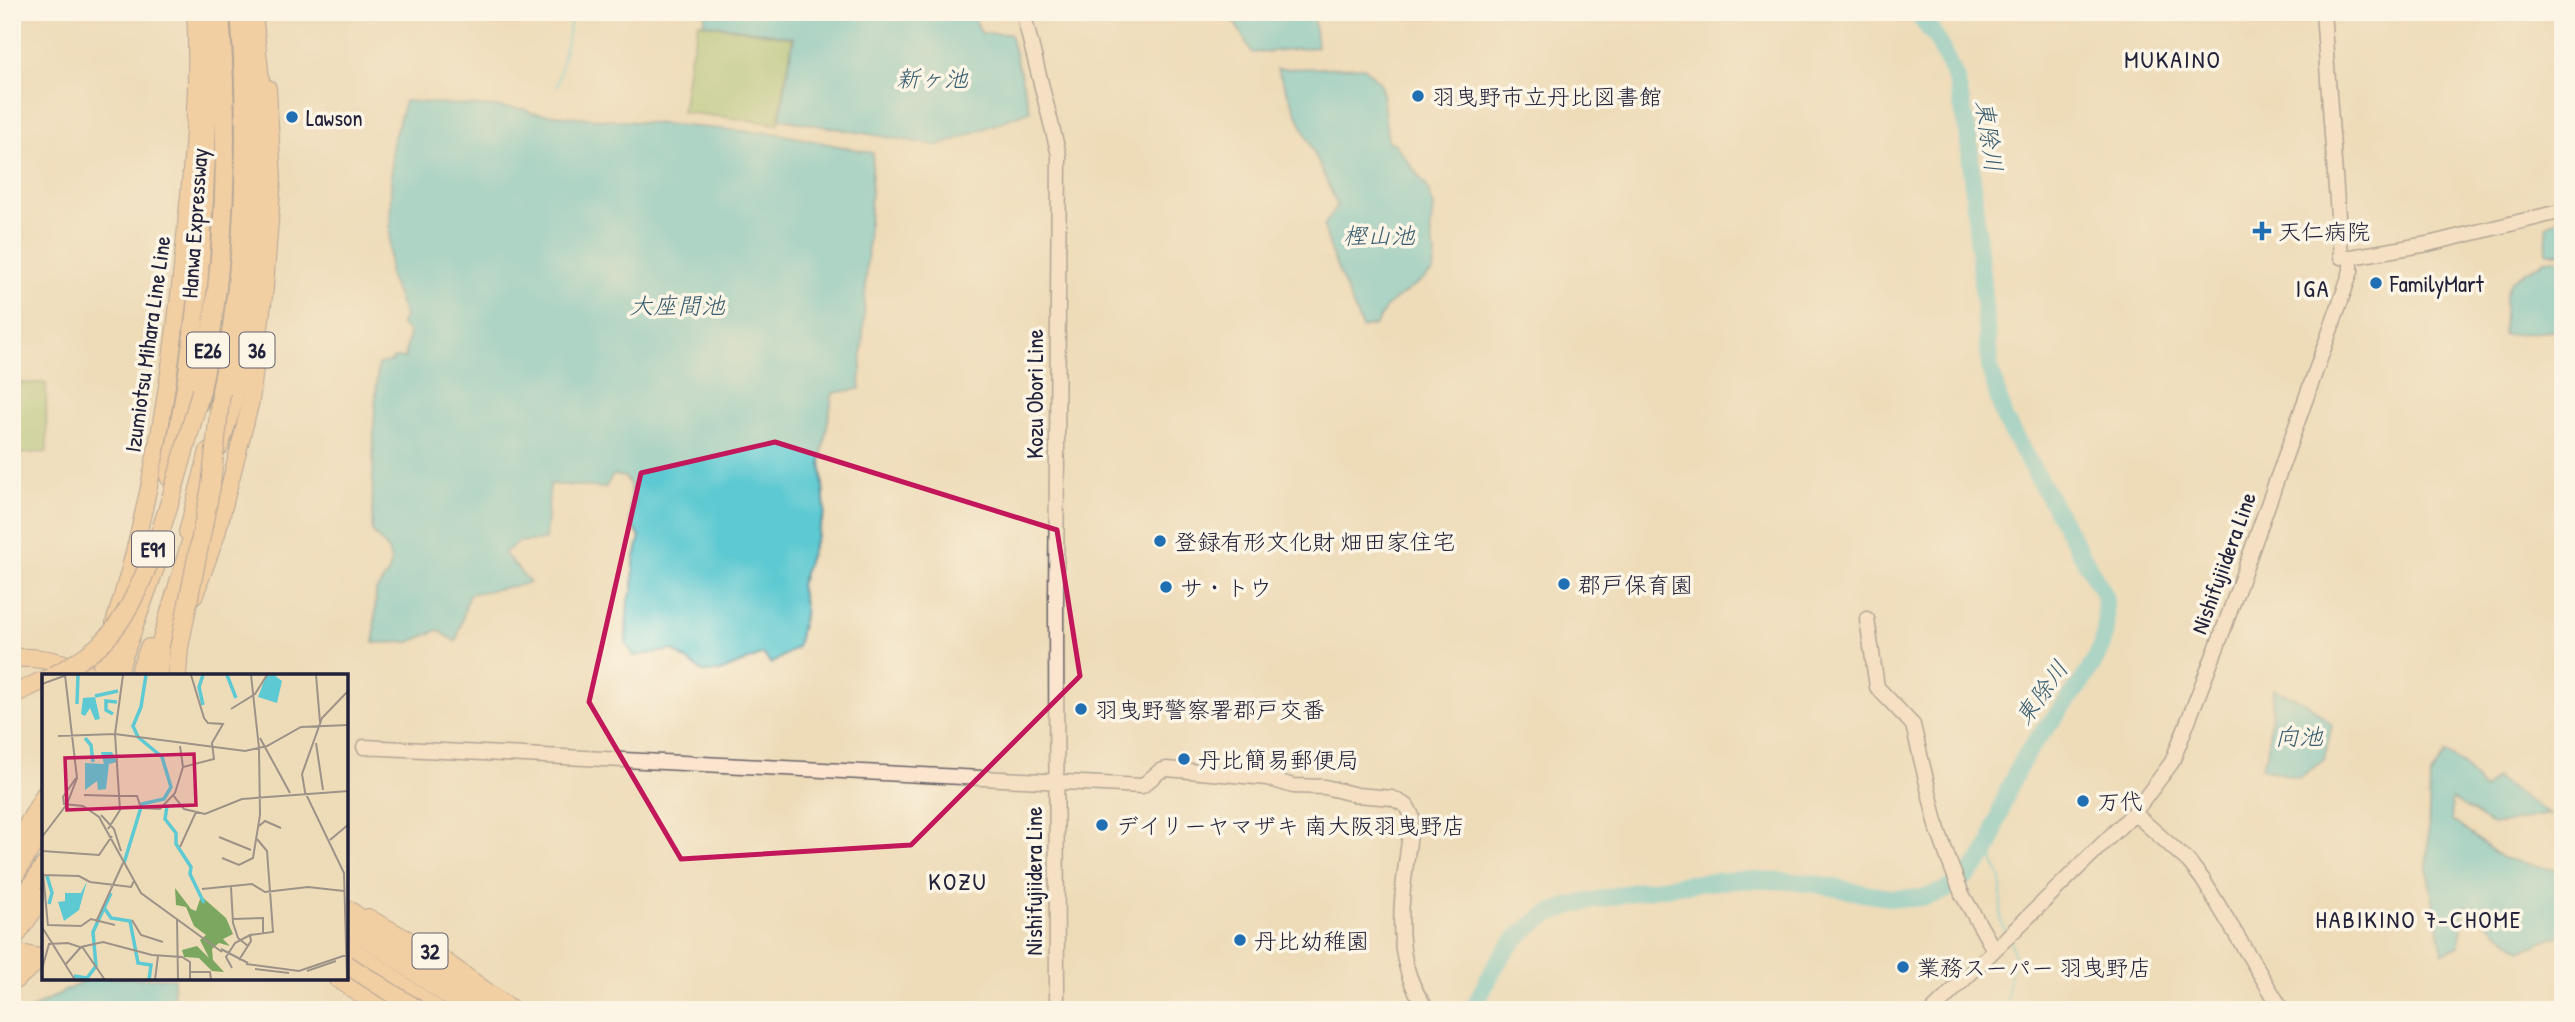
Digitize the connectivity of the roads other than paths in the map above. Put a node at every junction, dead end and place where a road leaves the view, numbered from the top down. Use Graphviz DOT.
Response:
graph roads {
  1 [pos="195,12"];
  2 [pos="208,12"];
  3 [pos="220,12"];
  4 [pos="240,12"];
  5 [pos="253,12"];
  6 [pos="260,12"];
  7 [pos="1023,12"];
  8 [pos="2323,12"];
  9 [pos="2563,211"];
  10 [pos="2341,257"];
  11 [pos="201,391"];
  12 [pos="221,393"];
  13 [pos="1867,619"];
  14 [pos="12,658"];
  15 [pos="97,671"];
  16 [pos="56,674"];
  17 [pos="117,674"];
  18 [pos="139,674"];
  19 [pos="152,674"];
  20 [pos="166,674"];
  21 [pos="177,674"];
  22 [pos="42,681"];
  23 [pos="12,695"];
  24 [pos="364,747"];
  25 [pos="1055,780"];
  26 [pos="42,798"];
  27 [pos="2134,813"];
  28 [pos="42,828"];
  29 [pos="12,851"];
  30 [pos="42,869"];
  31 [pos="12,880"];
  32 [pos="42,899"];
  33 [pos="348,908"];
  34 [pos="348,908"];
  35 [pos="12,917"];
  36 [pos="348,924"];
  37 [pos="12,943"];
  38 [pos="348,947"];
  39 [pos="1994,950"];
  40 [pos="12,952"];
  41 [pos="42,958"];
  42 [pos="42,960"];
  43 [pos="348,964"];
  44 [pos="348,965"];
  45 [pos="348,976"];
  46 [pos="341,980"];
  47 [pos="12,982"];
  48 [pos="386,1010"];
  49 [pos="404,1010"];
  50 [pos="418,1010"];
  51 [pos="436,1010"];
  52 [pos="468,1010"];
  53 [pos="487,1010"];
  54 [pos="513,1010"];
  55 [pos="1057,1010"];
  56 [pos="1428,1010"];
  57 [pos="1933,1010"];
  58 [pos="2281,1010"];
  1 -- 15 [label="main road, Izumiotsu Mihara Line Line"];
  2 -- 15 [label="highway"];
  3 -- 11 [label="highway, Hanwa Expressway / E26"];
  4 -- 12 [label="highway, Hanwa Expressway / E26"];
  5 -- 19 [label="highway"];
  6 -- 20 [label="main road, 36"];
  7 -- 25 [label="main road, Kozu Obori Line"];
  8 -- 10 [label="main road"];
  9 -- 27 [label="main road, Nishifujiidera Line"];
  11 -- 16 [label="highway, E91, bridge"];
  11 -- 17 [label="highway, Hanwa Expressway / E26, bridge"];
  12 -- 18 [label="highway, Hanwa Expressway / E26, bridge"];
  12 -- 21 [label="highway, E91, bridge"];
  13 -- 39 [label="main road"];
  14 -- 15 [label="highway"];
  22 -- 23 [label="highway"];
  24 -- 25 [label="main road"];
  25 -- 55 [label="main road, Nishifujiidera Line"];
  25 -- 56 [label="main road, Nishifujiidera Line"];
  26 -- 29 [label="main road"];
  27 -- 39 [label="main road, Nishifujiidera Line"];
  27 -- 58 [label="main road"];
  28 -- 31 [label="highway"];
  30 -- 35 [label="highway"];
  32 -- 37 [label="main road"];
  33 -- 53 [label="highway"];
  34 -- 54 [label="main road, 32"];
  36 -- 52 [label="highway"];
  38 -- 51 [label="highway"];
  39 -- 57 [label="main road, Nishifujiidera Line"];
  40 -- 41 [label="highway"];
  42 -- 47 [label="highway"];
  43 -- 50 [label="highway, bridge"];
  44 -- 49 [label="highway"];
  45 -- 48 [label="main road"];
  46 -- 48 [label="highway"];
}
